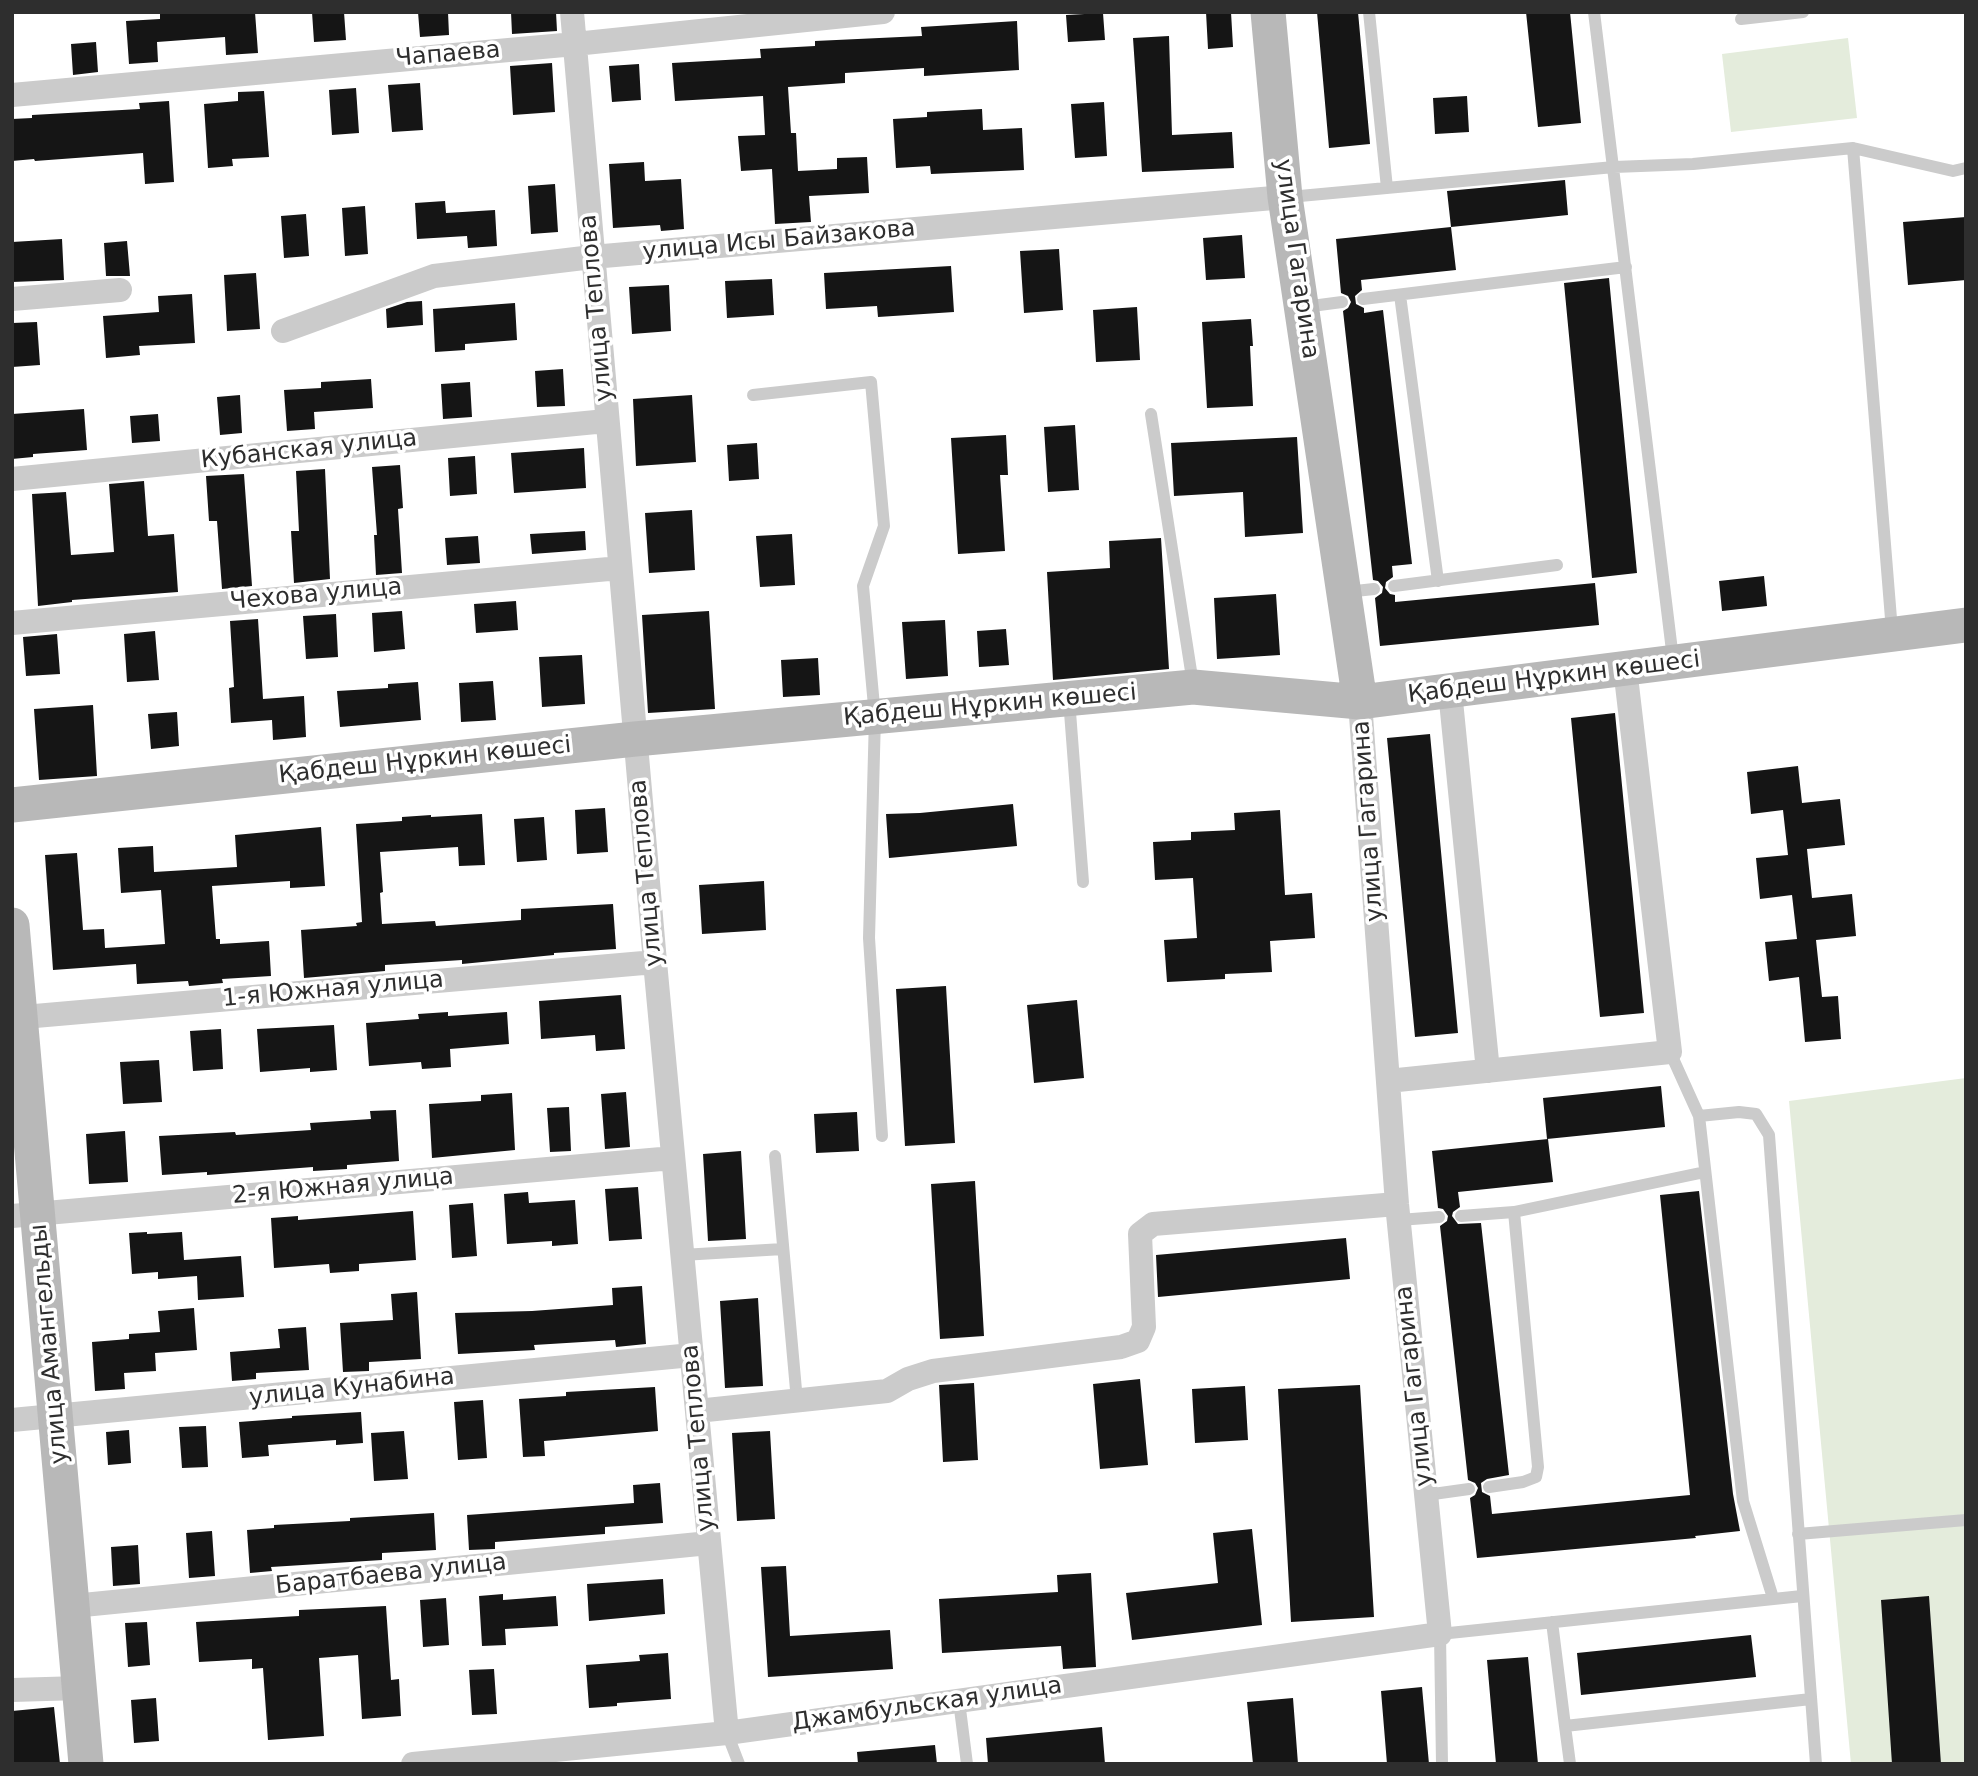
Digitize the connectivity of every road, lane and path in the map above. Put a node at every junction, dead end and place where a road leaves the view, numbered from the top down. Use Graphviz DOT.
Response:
graph roads {
  1 [pos="572,12"];
  2 [pos="883,12"];
  3 [pos="1268,12"];
  4 [pos="1369,12"];
  5 [pos="1594,12"];
  6 [pos="1803,12"];
  7 [pos="1741,19"];
  8 [pos="575,44"];
  9 [pos="12,95"];
  10 [pos="1853,148"];
  11 [pos="1614,167"];
  12 [pos="1966,168"];
  13 [pos="1387,188"];
  14 [pos="1285,197"];
  15 [pos="592,257"];
  16 [pos="1626,267"];
  17 [pos="120,290"];
  18 [pos="1400,295"];
  19 [pos="12,299"];
  20 [pos="1363,299"];
  21 [pos="1342,302"];
  22 [pos="1301,307"];
  23 [pos="283,331"];
  24 [pos="753,396"];
  25 [pos="1151,414"];
  26 [pos="607,421"];
  27 [pos="12,478"];
  28 [pos="1557,565"];
  29 [pos="620,568"];
  30 [pos="1438,581"];
  31 [pos="1394,586"];
  32 [pos="12,623"];
  33 [pos="1966,625"];
  34 [pos="1892,635"];
  35 [pos="1673,663"];
  36 [pos="1625,668"];
  37 [pos="1194,687"];
  38 [pos="1450,691"];
  39 [pos="1069,699"];
  40 [pos="1360,702"];
  41 [pos="875,717"];
  42 [pos="635,739"];
  43 [pos="12,805"];
  44 [pos="1083,882"];
  45 [pos="12,925"];
  46 [pos="655,962"];
  47 [pos="16,1018"];
  48 [pos="1670,1052"];
  49 [pos="1488,1071"];
  50 [pos="1388,1081"];
  51 [pos="1699,1116"];
  52 [pos="882,1136"];
  53 [pos="775,1156"];
  54 [pos="673,1158"];
  55 [pos="1705,1171"];
  56 [pos="1398,1212"];
  57 [pos="1514,1212"];
  58 [pos="25,1215"];
  59 [pos="1461,1216"];
  60 [pos="1439,1217"];
  61 [pos="783,1249"];
  62 [pos="682,1255"];
  63 [pos="692,1355"];
  64 [pos="797,1401"];
  65 [pos="697,1411"];
  66 [pos="56,1416"];
  67 [pos="12,1420"];
  68 [pos="1489,1487"];
  69 [pos="1469,1489"];
  70 [pos="1426,1495"];
  71 [pos="1966,1520"];
  72 [pos="1798,1534"];
  73 [pos="709,1543"];
  74 [pos="1802,1596"];
  75 [pos="1773,1598"];
  76 [pos="73,1606"];
  77 [pos="1552,1622"];
  78 [pos="1440,1634"];
  79 [pos="80,1688"];
  80 [pos="12,1690"];
  81 [pos="1811,1699"];
  82 [pos="959,1701"];
  83 [pos="1565,1726"];
  84 [pos="727,1733"];
  85 [pos="86,1764"];
  86 [pos="413,1764"];
  87 [pos="739,1764"];
  88 [pos="967,1764"];
  89 [pos="1442,1764"];
  90 [pos="1570,1764"];
  91 [pos="1816,1764"];
  1 -- 8 [label="street, улица Теплова"];
  2 -- 8 [label="street, Чапаева"];
  3 -- 14 [label="street, улица Гагарина"];
  4 -- 13 [label="lane"];
  5 -- 11 [label="lane"];
  6 -- 7 [label="lane"];
  8 -- 9 [label="street, Чапаева"];
  8 -- 15 [label="street, улица Теплова"];
  10 -- 11 [label="lane"];
  10 -- 12 [label="lane"];
  10 -- 34 [label="lane"];
  11 -- 13 [label="lane"];
  11 -- 16 [label="lane"];
  13 -- 14 [label="lane"];
  14 -- 15 [label="street, улица Исы Байзакова"];
  14 -- 22 [label="street, улица Гагарина"];
  15 -- 23 [label="street, улица Исы Байзакова"];
  15 -- 26 [label="street, улица Теплова"];
  16 -- 18 [label="lane"];
  16 -- 35 [label="lane"];
  17 -- 19 [label="street"];
  18 -- 20 [label="lane"];
  18 -- 30 [label="lane"];
  21 -- 22 [label="lane"];
  22 -- 40 [label="street, улица Гагарина"];
  24 -- 41 [label="lane"];
  25 -- 37 [label="lane"];
  26 -- 27 [label="street, Кубанская улица"];
  26 -- 29 [label="street, улица Теплова"];
  28 -- 30 [label="lane"];
  29 -- 32 [label="street, Чехова улица"];
  29 -- 42 [label="street, улица Теплова"];
  30 -- 31 [label="lane"];
  33 -- 34 [label="street, Қабдеш Нұркин көшесі"];
  34 -- 35 [label="street, Қабдеш Нұркин көшесі"];
  35 -- 36 [label="street, Қабдеш Нұркин көшесі"];
  36 -- 38 [label="street, Қабдеш Нұркин көшесі"];
  36 -- 48 [label="street"];
  37 -- 39 [label="street, Қабдеш Нұркин көшесі"];
  37 -- 40 [label="street, Қабдеш Нұркин көшесі"];
  38 -- 40 [label="street, Қабдеш Нұркин көшесі"];
  38 -- 49 [label="street"];
  39 -- 41 [label="street, Қабдеш Нұркин көшесі"];
  39 -- 44 [label="lane"];
  40 -- 50 [label="street, улица Гагарина"];
  41 -- 42 [label="street, Қабдеш Нұркин көшесі"];
  41 -- 52 [label="lane"];
  42 -- 43 [label="street, Қабдеш Нұркин көшесі"];
  42 -- 46 [label="street, улица Теплова"];
  45 -- 47 [label="street, улица Амангельды"];
  46 -- 47 [label="street, 1-я Южная улица"];
  46 -- 54 [label="street, улица Теплова"];
  47 -- 58 [label="street, улица Амангельды"];
  48 -- 49 [label="street"];
  48 -- 51 [label="lane"];
  49 -- 50 [label="street"];
  50 -- 56 [label="street, улица Гагарина"];
  51 -- 55 [label="lane"];
  51 -- 72 [label="lane"];
  53 -- 61 [label="lane"];
  54 -- 58 [label="street, 2-я Южная улица"];
  54 -- 62 [label="street, улица Теплова"];
  55 -- 57 [label="lane"];
  55 -- 75 [label="lane"];
  56 -- 60 [label="lane"];
  56 -- 64 [label="street"];
  56 -- 70 [label="street, улица Гагарина"];
  57 -- 59 [label="lane"];
  57 -- 68 [label="lane"];
  58 -- 66 [label="street, улица Амангельды"];
  61 -- 62 [label="lane"];
  61 -- 64 [label="lane"];
  62 -- 63 [label="street, улица Теплова"];
  63 -- 65 [label="street, улица Теплова"];
  63 -- 66 [label="street, улица Кунабина"];
  64 -- 65 [label="street"];
  65 -- 73 [label="street, улица Теплова"];
  66 -- 67 [label="street, улица Кунабина"];
  66 -- 76 [label="street, улица Амангельды"];
  69 -- 70 [label="lane"];
  70 -- 78 [label="street, улица Гагарина"];
  71 -- 72 [label="lane"];
  72 -- 74 [label="lane"];
  73 -- 76 [label="street, Баратбаева улица"];
  73 -- 84 [label="street, улица Теплова"];
  74 -- 75 [label="lane"];
  74 -- 81 [label="lane"];
  75 -- 77 [label="lane"];
  76 -- 79 [label="street, улица Амангельды"];
  77 -- 78 [label="lane"];
  77 -- 83 [label="lane"];
  78 -- 82 [label="street, Джамбульская улица"];
  78 -- 89 [label="lane"];
  79 -- 80 [label="street"];
  79 -- 85 [label="street, улица Амангельды"];
  81 -- 83 [label="lane"];
  81 -- 91 [label="lane"];
  82 -- 84 [label="street, Джамбульская улица"];
  82 -- 88 [label="lane"];
  83 -- 90 [label="lane"];
  84 -- 86 [label="street, Джамбульская улица"];
  84 -- 87 [label="lane"];
}
